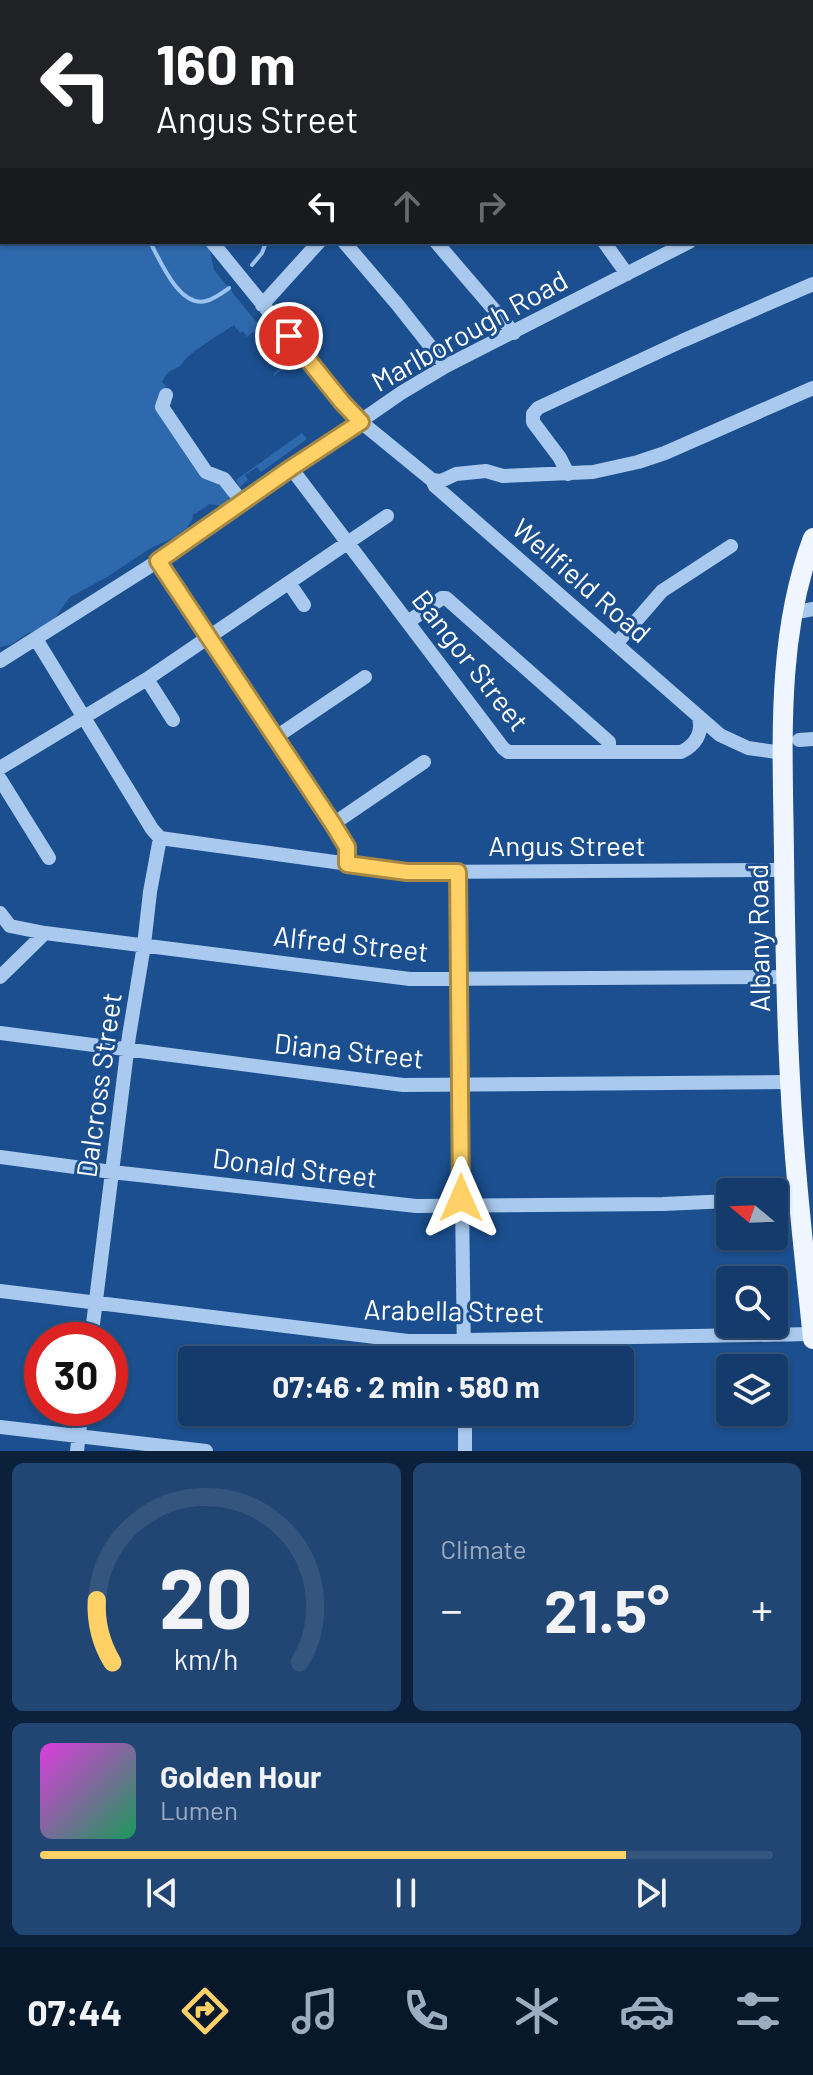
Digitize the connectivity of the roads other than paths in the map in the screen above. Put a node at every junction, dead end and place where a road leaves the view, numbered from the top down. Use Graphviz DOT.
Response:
graph roads {
  1 [pos="317,244"];
  2 [pos="346,244"];
  3 [pos="438,244"];
  4 [pos="605,244"];
  5 [pos="685,244"];
  6 [pos="217,248"];
  7 [pos="627,274"];
  8 [pos="813,284"];
  9 [pos="262,305"];
  10 [pos="514,333"];
  11 [pos="446,366"];
  12 [pos="813,388"];
  13 [pos="166,395"];
  14 [pos="361,422"];
  15 [pos="291,468"];
  16 [pos="568,474"];
  17 [pos="432,480"];
  18 [pos="242,502"];
  19 [pos="387,516"];
  20 [pos="813,538"];
  21 [pos="347,543"];
  22 [pos="731,546"];
  23 [pos="158,561"];
  24 [pos="289,583"];
  25 [pos="304,605"];
  26 [pos="813,609"];
  27 [pos="792,613"];
  28 [pos="408,622"];
  29 [pos="210,637"];
  30 [pos="36,639"];
  31 [pos="616,644"];
  32 [pos="0,661"];
  33 [pos="365,677"];
  34 [pos="147,679"];
  35 [pos="83,718"];
  36 [pos="699,718"];
  37 [pos="173,720"];
  38 [pos="276,737"];
  39 [pos="801,743"];
  40 [pos="609,752"];
  41 [pos="424,762"];
  42 [pos="0,768"];
  43 [pos="0,779"];
  44 [pos="333,824"];
  45 [pos="160,838"];
  46 [pos="49,858"];
  47 [pos="347,864"];
  48 [pos="784,870"];
  49 [pos="458,872"];
  50 [pos="0,913"];
  51 [pos="45,933"];
  52 [pos="144,945"];
  53 [pos="0,977"];
  54 [pos="786,977"];
  55 [pos="460,978"];
  56 [pos="0,1033"];
  57 [pos="127,1050"];
  58 [pos="790,1082"];
  59 [pos="460,1085"];
  60 [pos="0,1157"];
  61 [pos="112,1172"];
  62 [pos="716,1202"];
  63 [pos="461,1205"];
  64 [pos="0,1291"];
  65 [pos="95,1303"];
  66 [pos="93,1322"];
  67 [pos="813,1336"];
  68 [pos="463,1340"];
  69 [pos="463,1346"];
  70 [pos="465,1426"];
  71 [pos="0,1427"];
  72 [pos="78,1444"];
  73 [pos="206,1451"];
  74 [pos="465,1451"];
  1 -- 9 [label="street"];
  2 -- 11 [label="street"];
  3 -- 10 [label="street"];
  4 -- 7 [label="street"];
  5 -- 7 [label="street, Marlborough Road"];
  6 -- 9 [label="street, Wellfield Road"];
  7 -- 10 [label="street, Marlborough Road"];
  8 -- 16 [label="street"];
  9 -- 14 [label="street, Wellfield Road"];
  10 -- 11 [label="street, Marlborough Road"];
  11 -- 14 [label="street, Marlborough Road"];
  12 -- 16 [label="street"];
  13 -- 18 [label="street"];
  14 -- 15 [label="street, Marlborough Road"];
  14 -- 17 [label="street, Wellfield Road"];
  15 -- 18 [label="street, Marlborough Road"];
  15 -- 21 [label="street, Bangor Street"];
  16 -- 17 [label="street"];
  17 -- 31 [label="street, Wellfield Road"];
  18 -- 23 [label="street, Marlborough Road"];
  19 -- 21 [label="street"];
  20 -- 27 [label="main road, Albany Road"];
  21 -- 24 [label="street"];
  21 -- 28 [label="street, Bangor Street"];
  22 -- 31 [label="street"];
  23 -- 29 [label="street"];
  23 -- 30 [label="street, Marlborough Road"];
  24 -- 25 [label="street"];
  24 -- 29 [label="street"];
  26 -- 27 [label="street"];
  27 -- 39 [label="main road, Albany Road"];
  28 -- 40 [label="street, Bangor Street"];
  28 -- 40 [label="street"];
  29 -- 34 [label="street"];
  29 -- 38 [label="street"];
  30 -- 32 [label="street, Marlborough Road"];
  30 -- 35 [label="street"];
  31 -- 36 [label="street, Wellfield Road"];
  33 -- 38 [label="street"];
  34 -- 35 [label="street"];
  34 -- 37 [label="street"];
  35 -- 42 [label="street"];
  35 -- 45 [label="street"];
  36 -- 39 [label="street, Wellfield Road"];
  36 -- 40 [label="street, Bangor Street"];
  38 -- 44 [label="street"];
  39 -- 48 [label="main road, Albany Road"];
  41 -- 44 [label="street"];
  43 -- 46 [label="street"];
  44 -- 47 [label="street"];
  45 -- 47 [label="street, Angus Street"];
  45 -- 52 [label="street, Dalcross Street"];
  47 -- 49 [label="street, Angus Street"];
  48 -- 49 [label="street, Angus Street"];
  48 -- 54 [label="main road, Albany Road"];
  49 -- 55 [label="street"];
  50 -- 51 [label="street, Alfred Street"];
  51 -- 52 [label="street, Alfred Street"];
  51 -- 53 [label="street"];
  52 -- 55 [label="street, Alfred Street"];
  52 -- 57 [label="street, Dalcross Street"];
  54 -- 55 [label="street, Alfred Street"];
  54 -- 58 [label="main road, Albany Road"];
  55 -- 59 [label="street"];
  56 -- 57 [label="street, Diana Street"];
  57 -- 59 [label="street, Diana Street"];
  57 -- 61 [label="street, Dalcross Street"];
  58 -- 59 [label="street, Diana Street"];
  58 -- 67 [label="main road, Albany Road"];
  59 -- 63 [label="street"];
  60 -- 61 [label="street, Donald Street"];
  61 -- 63 [label="street, Donald Street"];
  61 -- 65 [label="street, Dalcross Street"];
  62 -- 63 [label="street, Donald Street"];
  63 -- 68 [label="street"];
  64 -- 65 [label="street, Arabella Street"];
  65 -- 66 [label="street, Dalcross Street"];
  65 -- 68 [label="street, Arabella Street"];
  67 -- 68 [label="street, Arabella Street"];
  68 -- 69 [label="street"];
  70 -- 74 [label="street"];
  71 -- 72 [label="street"];
  72 -- 73 [label="street"];
}
